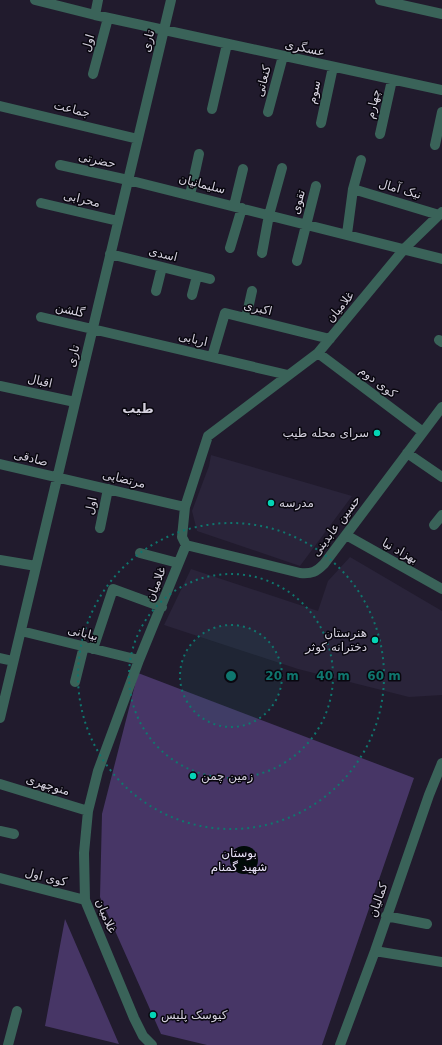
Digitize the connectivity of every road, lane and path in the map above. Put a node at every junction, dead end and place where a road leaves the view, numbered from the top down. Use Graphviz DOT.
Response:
graph roads {
  1 [pos="35,0"];
  2 [pos="98,0"];
  3 [pos="171,0"];
  4 [pos="380,0"];
  5 [pos="442,14"];
  6 [pos="95,15"];
  7 [pos="108,18"];
  8 [pos="164,30"];
  9 [pos="227,44"];
  10 [pos="283,56"];
  11 [pos="333,67"];
  12 [pos="93,74"];
  13 [pos="392,80"];
  14 [pos="442,90"];
  15 [pos="0,106"];
  16 [pos="212,109"];
  17 [pos="268,112"];
  18 [pos="442,112"];
  19 [pos="321,124"];
  20 [pos="380,134"];
  21 [pos="138,139"];
  22 [pos="435,145"];
  23 [pos="199,154"];
  24 [pos="361,160"];
  25 [pos="60,165"];
  26 [pos="282,168"];
  27 [pos="243,169"];
  28 [pos="128,180"];
  29 [pos="316,186"];
  30 [pos="353,189"];
  31 [pos="190,195"];
  32 [pos="41,203"];
  33 [pos="238,207"];
  34 [pos="440,213"];
  35 [pos="269,214"];
  36 [pos="118,221"];
  37 [pos="306,224"];
  38 [pos="347,234"];
  39 [pos="230,248"];
  40 [pos="405,248"];
  41 [pos="262,253"];
  42 [pos="110,254"];
  43 [pos="442,259"];
  44 [pos="297,261"];
  45 [pos="162,267"];
  46 [pos="197,276"];
  47 [pos="210,279"];
  48 [pos="156,291"];
  49 [pos="252,291"];
  50 [pos="192,295"];
  51 [pos="41,317"];
  52 [pos="246,318"];
  53 [pos="92,329"];
  54 [pos="330,339"];
  55 [pos="318,353"];
  56 [pos="212,357"];
  57 [pos="288,375"];
  58 [pos="0,386"];
  59 [pos="75,402"];
  60 [pos="442,407"];
  61 [pos="423,432"];
  62 [pos="407,453"];
  63 [pos="0,464"];
  64 [pos="442,477"];
  65 [pos="57,478"];
  66 [pos="108,489"];
  67 [pos="185,507"];
  68 [pos="442,515"];
  69 [pos="434,525"];
  70 [pos="100,528"];
  71 [pos="346,535"];
  72 [pos="186,545"];
  73 [pos="140,553"];
  74 [pos="0,560"];
  75 [pos="178,563"];
  76 [pos="36,566"];
  77 [pos="442,589"];
  78 [pos="162,607"];
  79 [pos="20,631"];
  80 [pos="89,647"];
  81 [pos="0,658"];
  82 [pos="138,660"];
  83 [pos="14,661"];
  84 [pos="75,682"];
  85 [pos="0,718"];
  86 [pos="442,763"];
  87 [pos="0,784"];
  88 [pos="88,811"];
  89 [pos="0,831"];
  90 [pos="14,834"];
  91 [pos="0,878"];
  92 [pos="85,900"];
  93 [pos="386,916"];
  94 [pos="427,924"];
  95 [pos="375,951"];
  96 [pos="442,962"];
  97 [pos="17,1011"];
  98 [pos="8,1045"];
  99 [pos="152,1045"];
  100 [pos="340,1045"];
  1 -- 6 [label="street, عسگری"];
  2 -- 6 [label="street"];
  3 -- 8 [label="street, تاری"];
  4 -- 5 [label="street"];
  6 -- 7 [label="street, عسگری"];
  7 -- 8 [label="street, عسگری"];
  7 -- 12 [label="street, اول"];
  8 -- 9 [label="street, عسگری"];
  8 -- 21 [label="street, تاری"];
  9 -- 10 [label="street, عسگری"];
  9 -- 16 [label="street"];
  10 -- 11 [label="street, عسگری"];
  10 -- 17 [label="street, کنعانی"];
  11 -- 13 [label="street, عسگری"];
  11 -- 19 [label="street, سوم"];
  13 -- 14 [label="street, عسگری"];
  13 -- 20 [label="street, چهارم"];
  15 -- 21 [label="street, جماعت"];
  18 -- 22 [label="street"];
  21 -- 28 [label="street, تاری"];
  23 -- 31 [label="street"];
  24 -- 30 [label="street"];
  25 -- 28 [label="street, حضرتی"];
  26 -- 35 [label="street"];
  27 -- 33 [label="street"];
  28 -- 31 [label="street, سلیمانیان"];
  28 -- 36 [label="street, تاری"];
  29 -- 37 [label="street, تقوی"];
  30 -- 34 [label="street, نیک آمال"];
  30 -- 38 [label="street"];
  31 -- 33 [label="street, سلیمانیان"];
  32 -- 36 [label="street, محرابی"];
  33 -- 35 [label="street, سلیمانیان"];
  33 -- 39 [label="street"];
  34 -- 40 [label="street, غلامیان"];
  35 -- 37 [label="street, سلیمانیان"];
  35 -- 41 [label="street"];
  36 -- 42 [label="street, تاری"];
  37 -- 38 [label="street, سلیمانیان"];
  37 -- 44 [label="street, تقوی"];
  38 -- 40 [label="street, سلیمانیان"];
  40 -- 43 [label="street"];
  40 -- 54 [label="street, غلامیان"];
  42 -- 45 [label="street, اسدی"];
  42 -- 53 [label="street, تاری"];
  45 -- 46 [label="street, اسدی"];
  45 -- 48 [label="street"];
  46 -- 47 [label="street, اسدی"];
  46 -- 50 [label="street"];
  49 -- 52 [label="street"];
  51 -- 53 [label="street, گلشن"];
  52 -- 54 [label="street, اکبری"];
  52 -- 56 [label="street, اکبری"];
  53 -- 56 [label="street, اربابی"];
  53 -- 59 [label="street, تاری"];
  54 -- 55 [label="street, غلامیان"];
  55 -- 57 [label="street, غلامیان"];
  55 -- 61 [label="street, کوی دوم"];
  56 -- 57 [label="street, اربابی"];
  57 -- 67 [label="street, غلامیان"];
  58 -- 59 [label="street, اقبال"];
  59 -- 65 [label="street, تاری"];
  60 -- 61 [label="street, حسین عابدینی"];
  61 -- 62 [label="street, حسین عابدینی"];
  62 -- 64 [label="street"];
  62 -- 71 [label="street, حسین عابدینی"];
  63 -- 65 [label="street, صادقی"];
  65 -- 66 [label="street, مرتضایی"];
  65 -- 76 [label="street, تاری"];
  66 -- 67 [label="street, مرتضایی"];
  66 -- 70 [label="street, اول"];
  67 -- 72 [label="street, غلامیان"];
  68 -- 69 [label="street"];
  71 -- 72 [label="street, حسین عابدینی"];
  71 -- 77 [label="street, بهزاد نیا"];
  72 -- 75 [label="street, غلامیان"];
  73 -- 75 [label="street"];
  74 -- 76 [label="street"];
  75 -- 78 [label="street, غلامیان"];
  76 -- 79 [label="street, تاری"];
  78 -- 80 [label="street"];
  78 -- 82 [label="street, غلامیان"];
  79 -- 80 [label="street, بیابانی"];
  79 -- 83 [label="street, تاری"];
  80 -- 82 [label="street, بیابانی"];
  80 -- 84 [label="street"];
  81 -- 83 [label="street"];
  82 -- 88 [label="street, غلامیان"];
  83 -- 85 [label="street, تاری"];
  86 -- 93 [label="street, کمالیان"];
  87 -- 88 [label="street, منوچهری"];
  88 -- 92 [label="street, غلامیان"];
  89 -- 90 [label="street"];
  91 -- 92 [label="street, کوی اول"];
  92 -- 99 [label="street, غلامیان"];
  93 -- 94 [label="street"];
  93 -- 95 [label="street, کمالیان"];
  95 -- 96 [label="street"];
  95 -- 100 [label="street, کمالیان"];
  97 -- 98 [label="street"];
}
